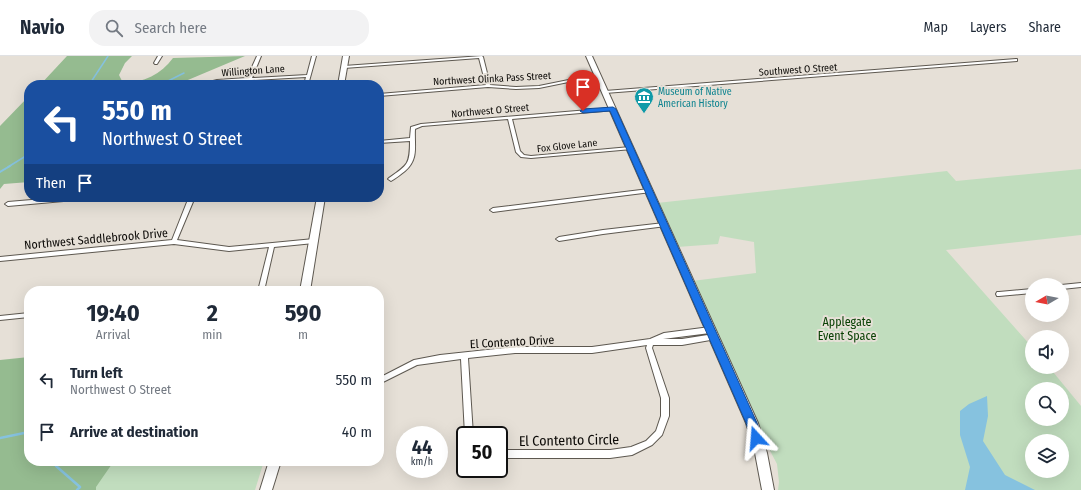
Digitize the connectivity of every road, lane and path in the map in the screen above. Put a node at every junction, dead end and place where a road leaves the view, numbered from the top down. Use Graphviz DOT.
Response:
graph roads {
  1 [pos="160,56"];
  2 [pos="259,56"];
  3 [pos="314,56"];
  4 [pos="346,56"];
  5 [pos="589,56"];
  6 [pos="1016,60"];
  7 [pos="156,63"];
  8 [pos="344,67"];
  9 [pos="308,76"];
  10 [pos="598,76"];
  11 [pos="249,79"];
  12 [pos="233,80"];
  13 [pos="307,80"];
  14 [pos="342,80"];
  15 [pos="488,86"];
  16 [pos="605,92"];
  17 [pos="384,95"];
  18 [pos="613,109"];
  19 [pos="510,118"];
  20 [pos="412,139"];
  21 [pos="384,142"];
  22 [pos="630,148"];
  23 [pos="391,178"];
  24 [pos="649,191"];
  25 [pos="30,202"];
  26 [pos="190,202"];
  27 [pos="320,202"];
  28 [pos="8,204"];
  29 [pos="493,210"];
  30 [pos="664,225"];
  31 [pos="559,239"];
  32 [pos="314,241"];
  33 [pos="174,242"];
  34 [pos="272,245"];
  35 [pos="0,259"];
  36 [pos="1081,285"];
  37 [pos="262,286"];
  38 [pos="306,286"];
  39 [pos="1069,286"];
  40 [pos="1025,292"];
  41 [pos="999,294"];
  42 [pos="24,316"];
  43 [pos="0,318"];
  44 [pos="712,333"];
  45 [pos="651,342"];
  46 [pos="464,355"];
  47 [pos="384,378"];
  48 [pos="468,426"];
  49 [pos="508,454"];
  50 [pos="273,466"];
  51 [pos="266,490"];
  52 [pos="768,490"];
  1 -- 7 [label="street"];
  2 -- 11 [label="street"];
  3 -- 9 [label="street"];
  4 -- 8 [label="main road"];
  5 -- 10 [label="main road"];
  6 -- 16 [label="street, Southwest O Street"];
  8 -- 14 [label="main road"];
  8 -- 15 [label="street"];
  9 -- 11 [label="street, Willington Lane"];
  9 -- 13 [label="street"];
  10 -- 15 [label="street, Northwest Olinka Pass Street"];
  10 -- 16 [label="main road"];
  11 -- 12 [label="street, Willington Lane"];
  15 -- 17 [label="street, Northwest Olinka Pass Street"];
  16 -- 18 [label="main road"];
  18 -- 19 [label="street, Northwest O Street"];
  18 -- 22 [label="main road"];
  19 -- 20 [label="street, Northwest O Street"];
  19 -- 22 [label="street, Fox Glove Lane"];
  20 -- 21 [label="street"];
  20 -- 23 [label="street"];
  22 -- 24 [label="main road"];
  24 -- 29 [label="street"];
  24 -- 30 [label="main road"];
  25 -- 28 [label="street"];
  26 -- 33 [label="street"];
  27 -- 32 [label="main road"];
  30 -- 31 [label="street"];
  30 -- 44 [label="main road"];
  32 -- 34 [label="street, Northwest Saddlebrook Drive"];
  32 -- 38 [label="main road"];
  33 -- 34 [label="street, Northwest Saddlebrook Drive"];
  33 -- 35 [label="street, Northwest Saddlebrook Drive"];
  34 -- 37 [label="street"];
  36 -- 39 [label="street"];
  40 -- 41 [label="street"];
  42 -- 43 [label="street"];
  44 -- 45 [label="street, El Contento Drive"];
  44 -- 52 [label="main road"];
  45 -- 46 [label="street, El Contento Drive"];
  45 -- 49 [label="street, El Contento Circle"];
  46 -- 47 [label="street, El Contento Drive"];
  46 -- 48 [label="street"];
  50 -- 51 [label="main road"];
}
